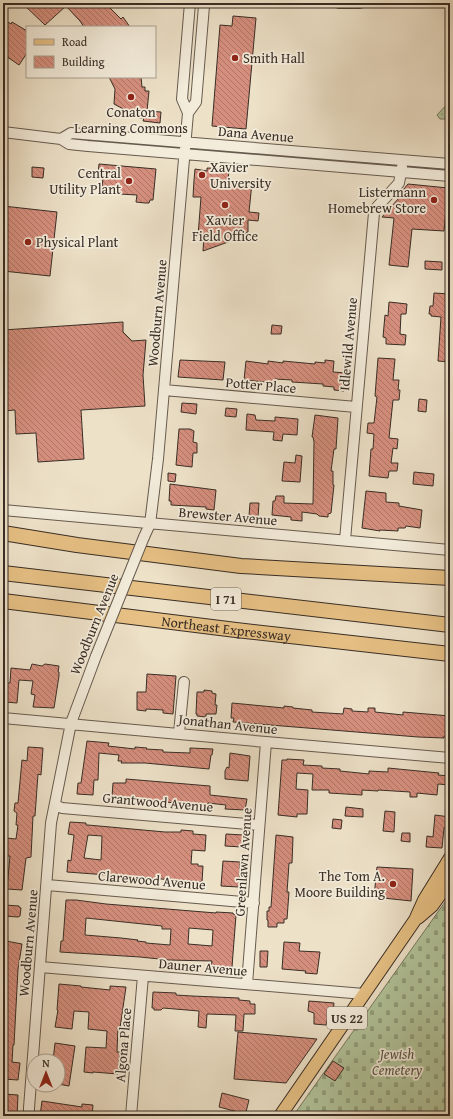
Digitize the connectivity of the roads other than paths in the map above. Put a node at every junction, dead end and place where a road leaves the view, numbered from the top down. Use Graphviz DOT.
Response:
graph roads {
  1 [pos="190,3"];
  2 [pos="206,3"];
  3 [pos="339,3"];
  4 [pos="360,3"];
  5 [pos="188,113"];
  6 [pos="3,132"];
  7 [pos="61,139"];
  8 [pos="186,142"];
  9 [pos="184,154"];
  10 [pos="403,160"];
  11 [pos="450,164"];
  12 [pos="402,173"];
  13 [pos="450,176"];
  14 [pos="164,390"];
  15 [pos="356,407"];
  16 [pos="3,510"];
  17 [pos="150,524"];
  18 [pos="3,533"];
  19 [pos="345,540"];
  20 [pos="450,550"];
  21 [pos="3,573"];
  22 [pos="450,578"];
  23 [pos="3,601"];
  24 [pos="450,625"];
  25 [pos="450,654"];
  26 [pos="184,682"];
  27 [pos="3,718"];
  28 [pos="71,723"];
  29 [pos="179,733"];
  30 [pos="266,742"];
  31 [pos="450,758"];
  32 [pos="55,805"];
  33 [pos="260,825"];
  34 [pos="450,858"];
  35 [pos="450,881"];
  36 [pos="46,885"];
  37 [pos="254,903"];
  38 [pos="415,920"];
  39 [pos="40,967"];
  40 [pos="143,976"];
  41 [pos="247,984"];
  42 [pos="364,994"];
  43 [pos="29,1116"];
  44 [pos="131,1116"];
  45 [pos="280,1116"];
  1 -- 5 [label="street"];
  2 -- 5 [label="street"];
  3 -- 4 [label="street"];
  5 -- 8 [label="street, Woodburn Avenue"];
  6 -- 7 [label="street, Dana Avenue"];
  7 -- 8 [label="street, Dana Avenue"];
  7 -- 9 [label="street, Dana Avenue"];
  8 -- 9 [label="street, Woodburn Avenue"];
  8 -- 10 [label="street, Dana Avenue"];
  9 -- 12 [label="street, Dana Avenue"];
  9 -- 14 [label="street, Woodburn Avenue"];
  10 -- 11 [label="street, Dana Avenue"];
  10 -- 12 [label="street, Idlewild Avenue"];
  12 -- 13 [label="street, Dana Avenue"];
  12 -- 15 [label="street, Idlewild Avenue"];
  14 -- 15 [label="street, Potter Place"];
  14 -- 17 [label="street, Woodburn Avenue"];
  15 -- 19 [label="street, Idlewild Avenue"];
  16 -- 17 [label="street, Brewster Avenue"];
  17 -- 19 [label="street, Brewster Avenue"];
  17 -- 28 [label="street, Woodburn Avenue, bridge"];
  18 -- 22 [label="highway"];
  19 -- 20 [label="street, Brewster Avenue"];
  21 -- 24 [label="highway, Northeast Expressway / I 71"];
  23 -- 25 [label="highway, Northeast Expressway / I 71"];
  26 -- 29 [label="street"];
  27 -- 28 [label="street, Jonathan Avenue"];
  28 -- 29 [label="street, Jonathan Avenue"];
  28 -- 32 [label="street, Woodburn Avenue"];
  29 -- 30 [label="street, Jonathan Avenue"];
  30 -- 31 [label="street, Jonathan Avenue"];
  30 -- 33 [label="street, Greenlawn Avenue"];
  32 -- 33 [label="street, Grantwood Avenue"];
  32 -- 36 [label="street, Woodburn Avenue"];
  33 -- 37 [label="street, Greenlawn Avenue"];
  34 -- 38 [label="main road, US 22"];
  35 -- 38 [label="main road, US 22"];
  36 -- 37 [label="street, Clarewood Avenue"];
  36 -- 39 [label="street, Woodburn Avenue"];
  37 -- 41 [label="street, Greenlawn Avenue"];
  38 -- 42 [label="main road, US 22"];
  39 -- 40 [label="street, Dauner Avenue"];
  39 -- 43 [label="street, Woodburn Avenue"];
  40 -- 41 [label="street, Dauner Avenue"];
  40 -- 44 [label="street, Algona Place"];
  41 -- 42 [label="street, Dauner Avenue"];
  42 -- 45 [label="main road, US 22"];
}
